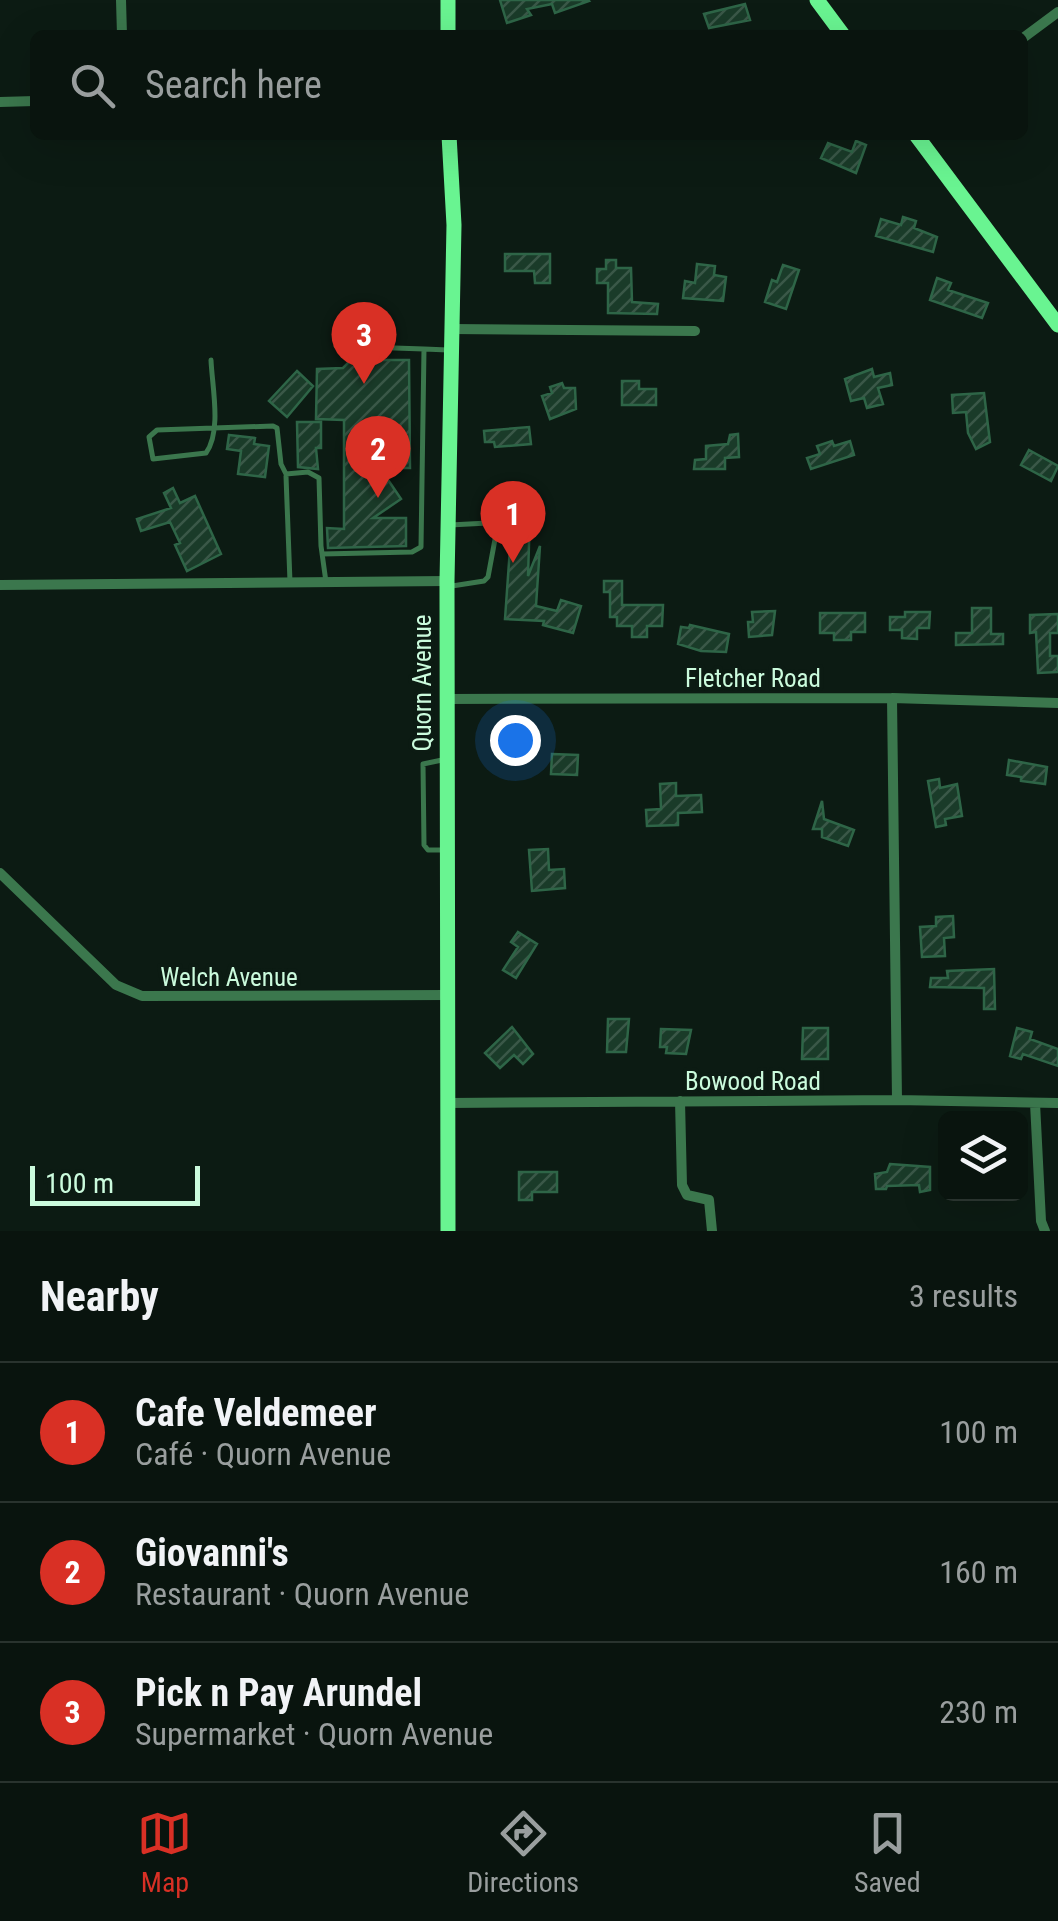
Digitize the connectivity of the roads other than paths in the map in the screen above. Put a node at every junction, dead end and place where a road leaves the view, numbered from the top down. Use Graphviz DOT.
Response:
graph roads {
  1 [pos="121,0"];
  2 [pos="448,0"];
  3 [pos="817,0"];
  4 [pos="1058,12"];
  5 [pos="122,30"];
  6 [pos="448,30"];
  7 [pos="839,30"];
  8 [pos="1028,34"];
  9 [pos="0,102"];
  10 [pos="30,102"];
  11 [pos="449,140"];
  12 [pos="920,140"];
  13 [pos="1058,325"];
  14 [pos="452,329"];
  15 [pos="695,331"];
  16 [pos="336,346"];
  17 [pos="424,349"];
  18 [pos="450,350"];
  19 [pos="211,360"];
  20 [pos="214,428"];
  21 [pos="286,474"];
  22 [pos="448,525"];
  23 [pos="322,554"];
  24 [pos="290,582"];
  25 [pos="326,582"];
  26 [pos="447,584"];
  27 [pos="0,585"];
  28 [pos="447,698"];
  29 [pos="892,698"];
  30 [pos="1058,703"];
  31 [pos="447,760"];
  32 [pos="447,850"];
  33 [pos="0,873"];
  34 [pos="446,995"];
  35 [pos="896,1100"];
  36 [pos="680,1102"];
  37 [pos="1058,1102"];
  38 [pos="449,1103"];
  39 [pos="1035,1104"];
  40 [pos="448,1231"];
  41 [pos="712,1231"];
  42 [pos="1045,1231"];
  1 -- 5 [label="street"];
  2 -- 6 [label="street"];
  3 -- 7 [label="street"];
  4 -- 8 [label="street"];
  9 -- 10 [label="street"];
  11 -- 14 [label="street, Quorn Avenue"];
  12 -- 13 [label="street"];
  14 -- 15 [label="street"];
  14 -- 18 [label="street, Quorn Avenue"];
  16 -- 17 [label="lane"];
  17 -- 18 [label="lane"];
  17 -- 23 [label="lane"];
  18 -- 22 [label="street, Quorn Avenue"];
  19 -- 20 [label="lane"];
  20 -- 20 [label="lane"];
  20 -- 21 [label="lane"];
  21 -- 23 [label="lane"];
  21 -- 24 [label="lane"];
  22 -- 26 [label="street, Quorn Avenue"];
  22 -- 26 [label="lane"];
  23 -- 25 [label="lane"];
  24 -- 25 [label="street"];
  24 -- 27 [label="street"];
  25 -- 26 [label="street"];
  26 -- 28 [label="street, Quorn Avenue"];
  28 -- 29 [label="street, Fletcher Road"];
  28 -- 31 [label="street, Quorn Avenue"];
  29 -- 30 [label="street, Fletcher Road"];
  29 -- 35 [label="street"];
  31 -- 32 [label="street, Quorn Avenue"];
  31 -- 32 [label="lane"];
  32 -- 34 [label="street, Quorn Avenue"];
  33 -- 34 [label="street, Welch Avenue"];
  34 -- 38 [label="street, Quorn Avenue"];
  35 -- 36 [label="street, Bowood Road"];
  35 -- 39 [label="street, Bowood Road"];
  36 -- 38 [label="street, Bowood Road"];
  36 -- 41 [label="street"];
  37 -- 39 [label="street, Bowood Road"];
  38 -- 40 [label="street, Quorn Avenue"];
  39 -- 42 [label="street"];
}
